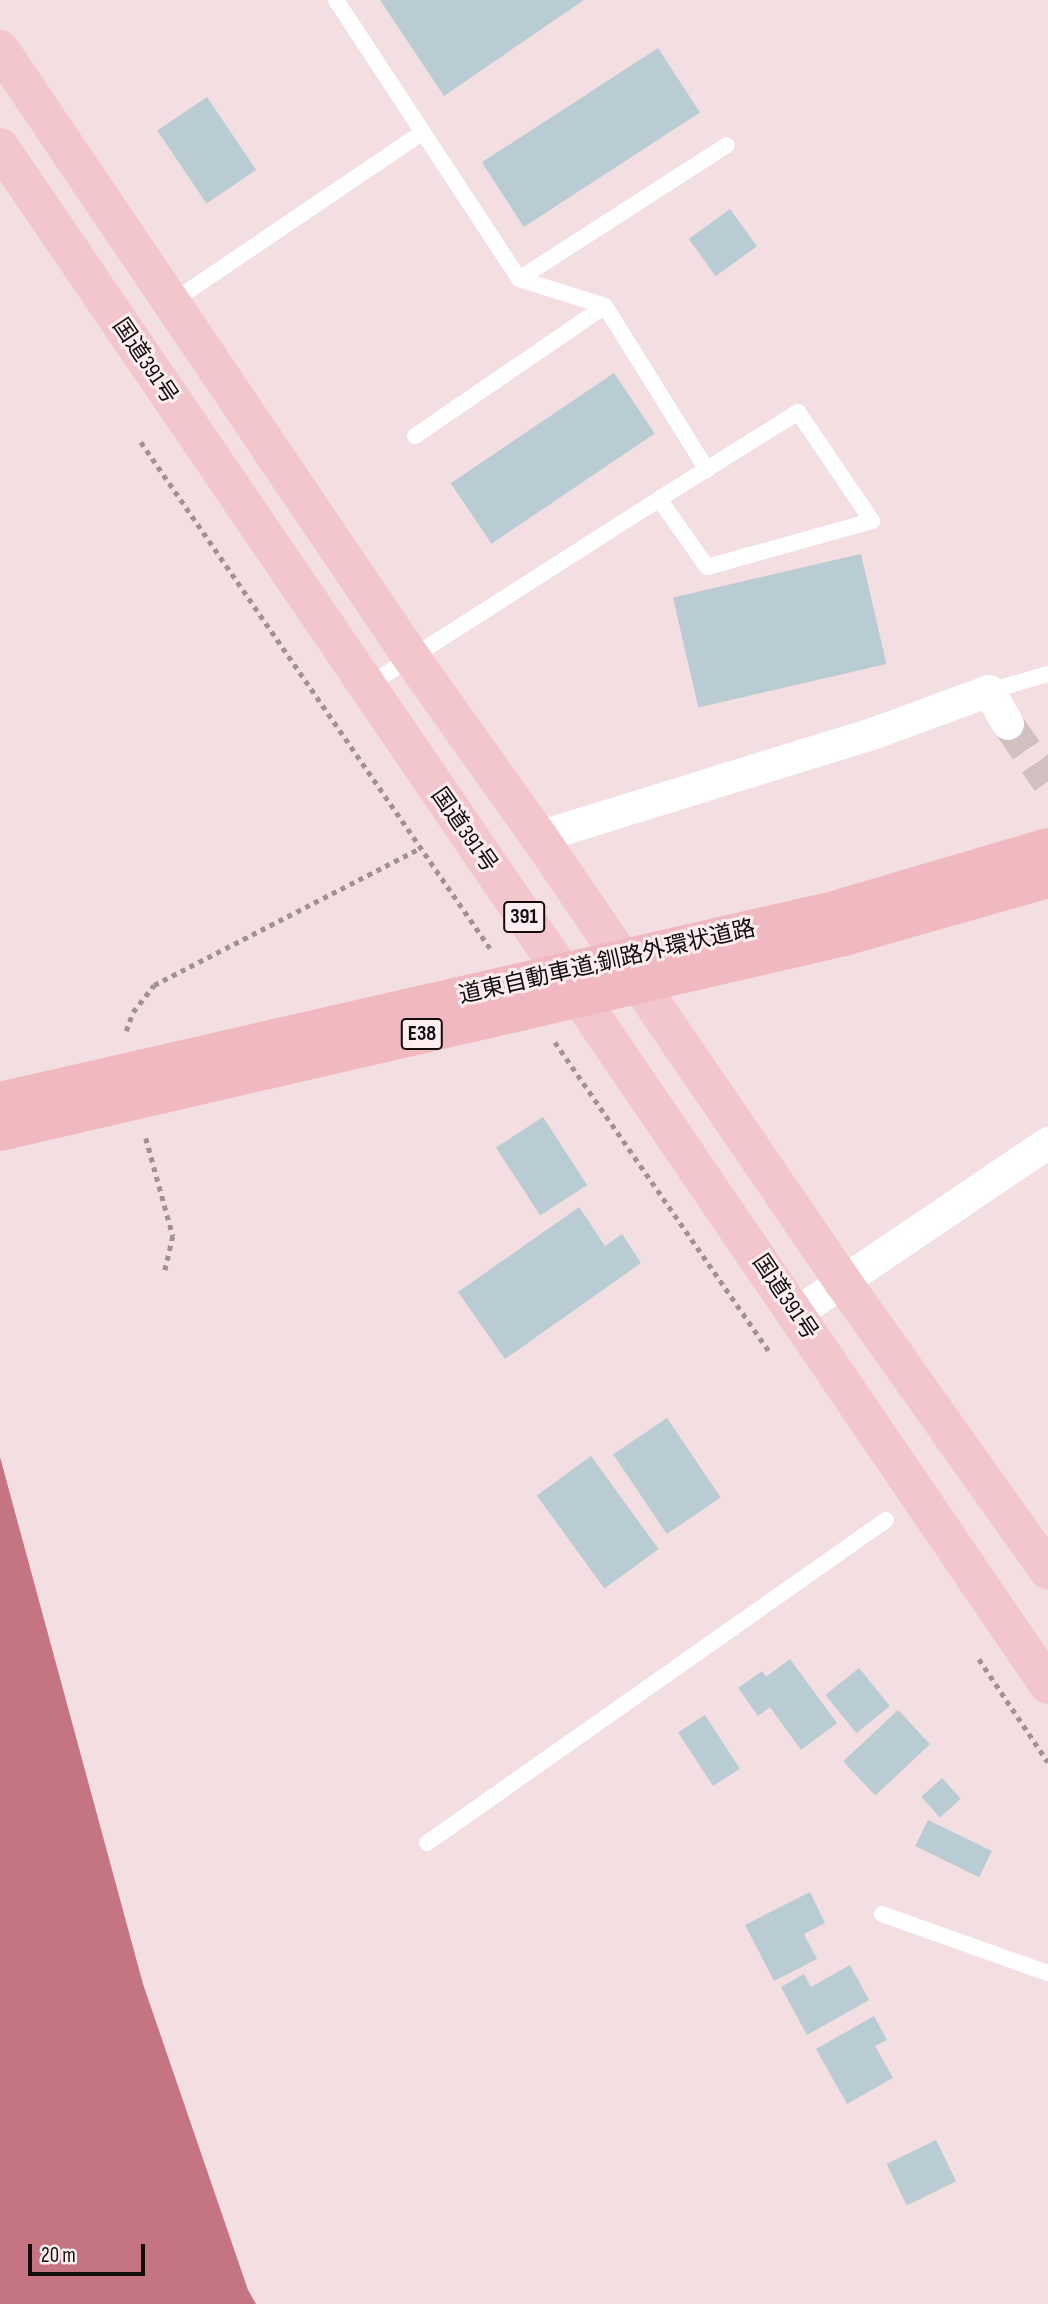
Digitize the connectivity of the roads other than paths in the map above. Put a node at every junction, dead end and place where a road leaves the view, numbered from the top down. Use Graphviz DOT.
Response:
graph roads {
  1 [pos="336,0"];
  2 [pos="0,48"];
  3 [pos="423,132"];
  4 [pos="727,145"];
  5 [pos="0,147"];
  6 [pos="519,279"];
  7 [pos="172,302"];
  8 [pos="605,306"];
  9 [pos="415,436"];
  10 [pos="706,470"];
  11 [pos="659,499"];
  12 [pos="411,657"];
  13 [pos="1048,674"];
  14 [pos="366,687"];
  15 [pos="989,691"];
  16 [pos="1007,724"];
  17 [pos="539,837"];
  18 [pos="1048,847"];
  19 [pos="1048,879"];
  20 [pos="839,923"];
  21 [pos="0,1101"];
  22 [pos="0,1132"];
  23 [pos="1048,1143"];
  24 [pos="843,1282"];
  25 [pos="797,1314"];
  26 [pos="886,1520"];
  27 [pos="1048,1570"];
  28 [pos="1048,1685"];
  29 [pos="427,1843"];
  30 [pos="882,1914"];
  31 [pos="1048,1973"];
  1 -- 3 [label="lane"];
  2 -- 7 [label="highway, 391"];
  3 -- 6 [label="lane"];
  3 -- 7 [label="lane"];
  4 -- 6 [label="lane"];
  5 -- 14 [label="highway, 国道391号 / 391"];
  6 -- 8 [label="lane"];
  7 -- 12 [label="highway, 391"];
  8 -- 9 [label="lane"];
  8 -- 10 [label="lane"];
  10 -- 11 [label="lane"];
  10 -- 11 [label="lane"];
  11 -- 12 [label="lane"];
  12 -- 14 [label="lane"];
  12 -- 17 [label="highway, 391"];
  13 -- 15 [label="lane"];
  14 -- 25 [label="highway, 国道391号 / 391"];
  15 -- 16 [label="street"];
  15 -- 17 [label="street"];
  17 -- 24 [label="highway, 391"];
  18 -- 20 [label="highway, 道東自動車道;釧路外環状道路 / E38"];
  19 -- 20 [label="highway, 道東自動車道;釧路外環状道路 / E38"];
  20 -- 21 [label="highway, 道東自動車道;釧路外環状道路 / E38"];
  20 -- 22 [label="highway, 道東自動車道;釧路外環状道路 / E38"];
  23 -- 24 [label="street"];
  24 -- 25 [label="street"];
  24 -- 27 [label="highway, 391"];
  25 -- 28 [label="highway, 国道391号 / 391"];
  26 -- 29 [label="lane"];
  30 -- 31 [label="lane"];
}
